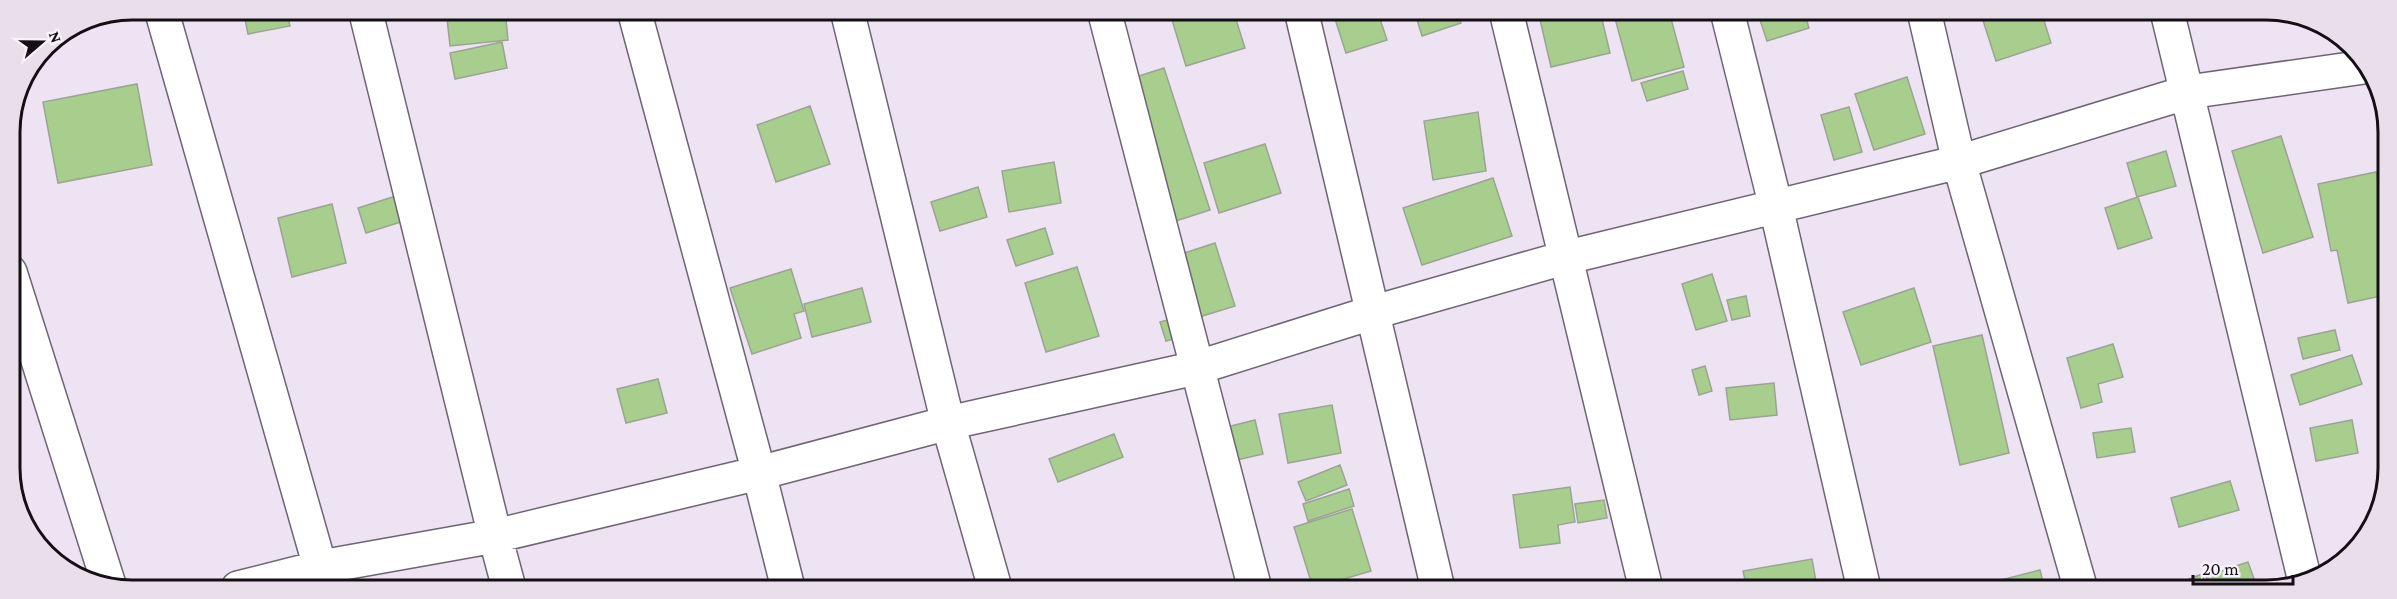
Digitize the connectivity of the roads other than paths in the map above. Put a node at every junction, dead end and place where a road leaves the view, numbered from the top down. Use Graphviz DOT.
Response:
graph roads {
  1 [pos="164,20"];
  2 [pos="368,20"];
  3 [pos="636,20"];
  4 [pos="849,20"];
  5 [pos="1107,20"];
  6 [pos="1303,20"];
  7 [pos="1508,20"];
  8 [pos="1729,20"];
  9 [pos="1926,20"];
  10 [pos="2169,20"];
  11 [pos="2357,68"];
  12 [pos="2188,92"];
  13 [pos="1959,162"];
  14 [pos="1776,207"];
  15 [pos="1564,258"];
  16 [pos="20,304"];
  17 [pos="1371,313"];
  18 [pos="1196,368"];
  19 [pos="948,423"];
  20 [pos="759,473"];
  21 [pos="495,536"];
  22 [pos="2303,573"];
  23 [pos="106,576"];
  24 [pos="323,578"];
  25 [pos="1252,579"];
  26 [pos="1436,579"];
  27 [pos="1644,579"];
  28 [pos="1862,579"];
  29 [pos="2078,579"];
  30 [pos="307,580"];
  31 [pos="507,580"];
  32 [pos="786,580"];
  33 [pos="993,580"];
  1 -- 24 [label="street"];
  2 -- 21 [label="street"];
  3 -- 20 [label="street"];
  4 -- 19 [label="street"];
  5 -- 18 [label="street"];
  6 -- 17 [label="street"];
  7 -- 15 [label="street"];
  8 -- 14 [label="street"];
  9 -- 13 [label="street"];
  10 -- 12 [label="street"];
  11 -- 12 [label="street"];
  12 -- 13 [label="street"];
  12 -- 22 [label="street"];
  13 -- 14 [label="street"];
  13 -- 29 [label="street"];
  14 -- 15 [label="street"];
  14 -- 28 [label="street"];
  15 -- 17 [label="street"];
  15 -- 27 [label="street"];
  16 -- 23 [label="street"];
  17 -- 18 [label="street"];
  17 -- 26 [label="street"];
  18 -- 19 [label="street"];
  18 -- 25 [label="street"];
  19 -- 20 [label="street"];
  19 -- 33 [label="street"];
  20 -- 21 [label="street"];
  20 -- 32 [label="street"];
  21 -- 24 [label="street"];
  21 -- 31 [label="street"];
  24 -- 30 [label="street"];
}
